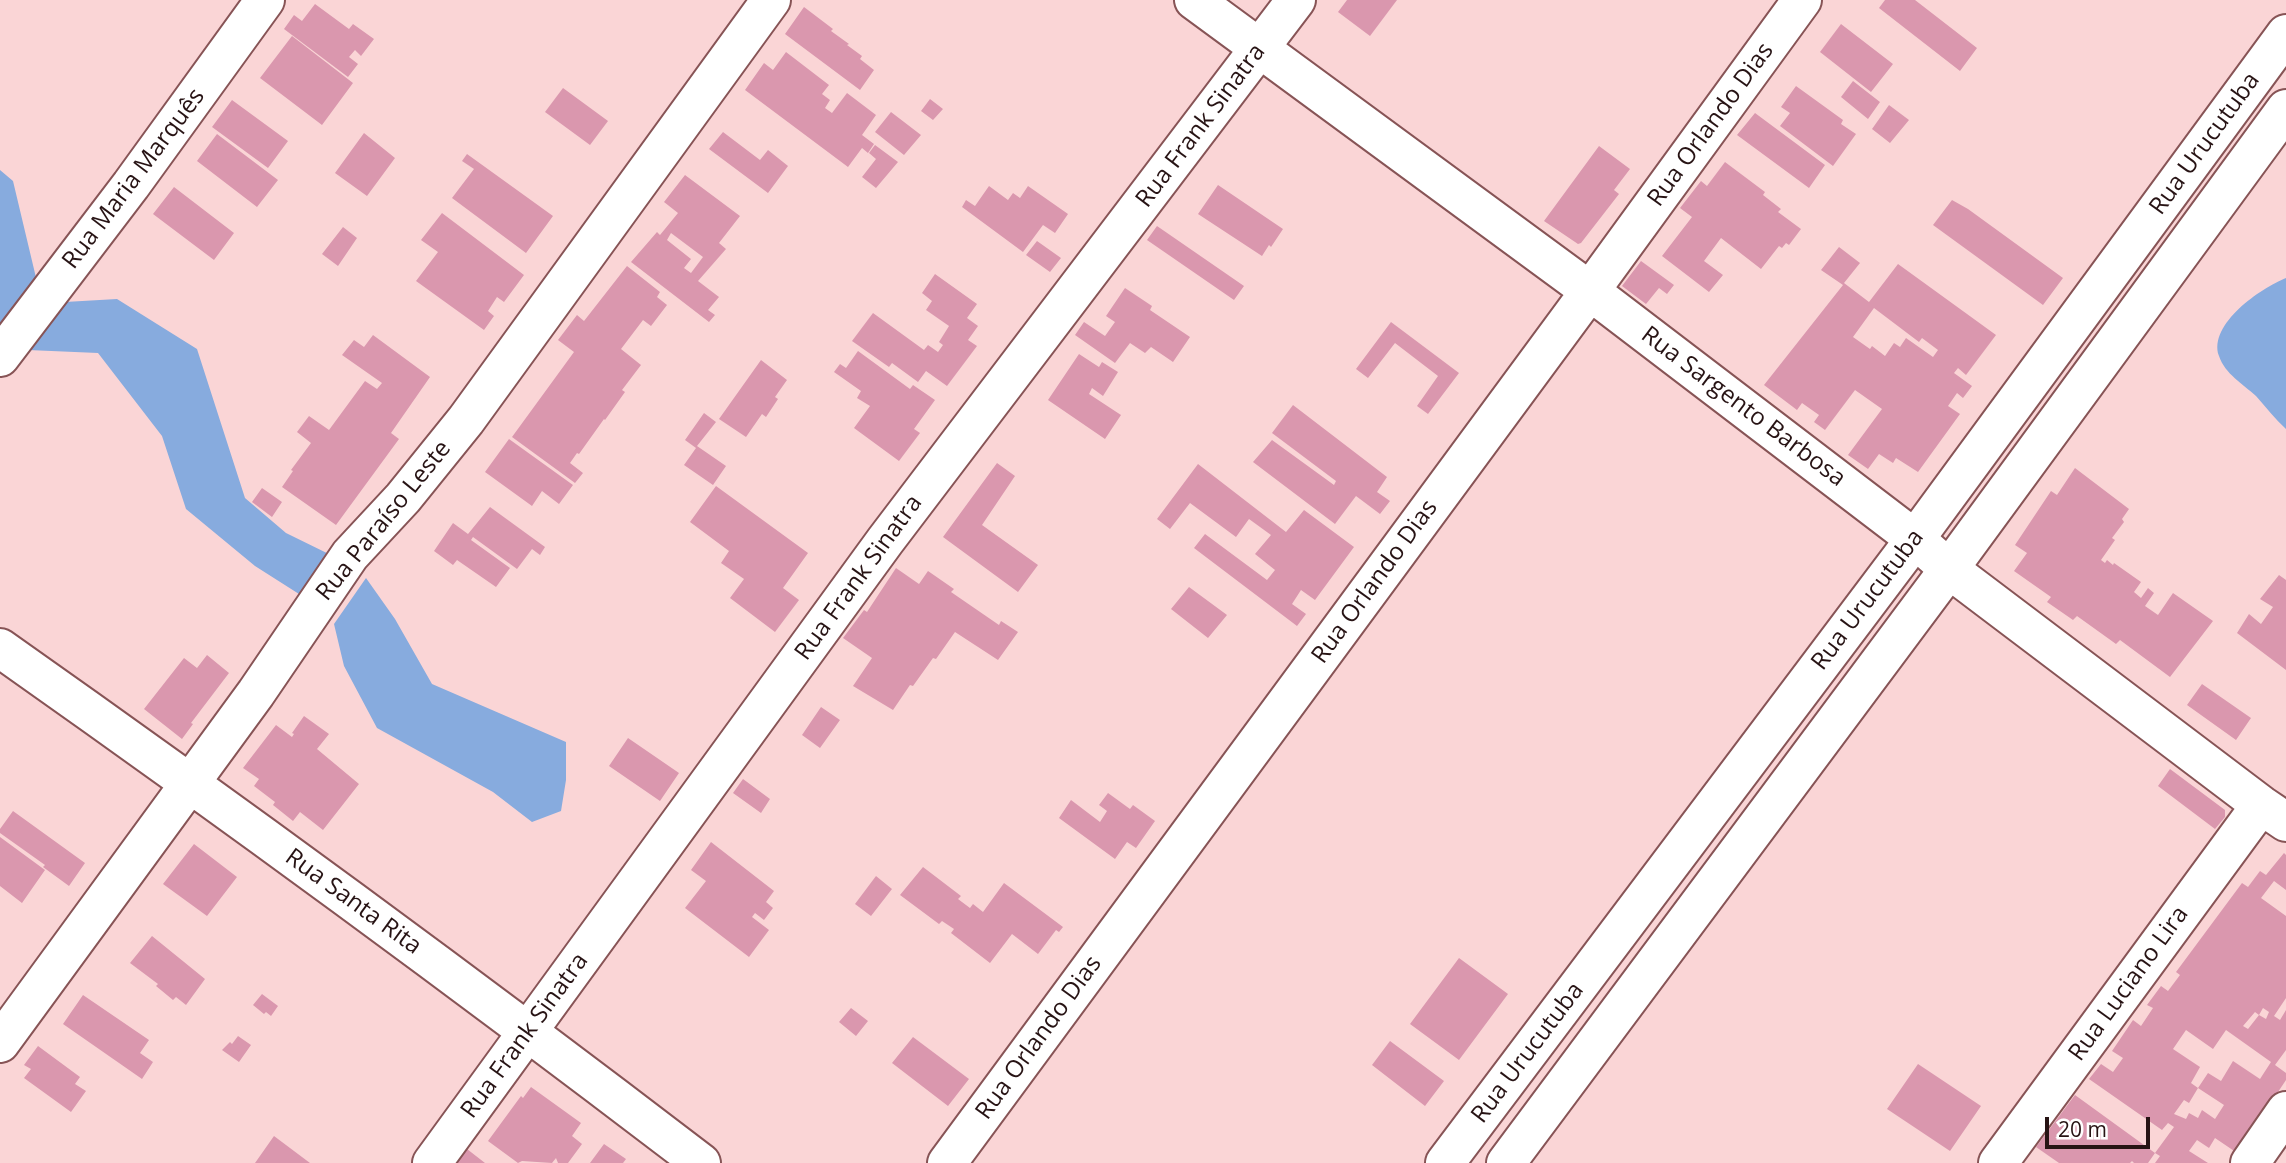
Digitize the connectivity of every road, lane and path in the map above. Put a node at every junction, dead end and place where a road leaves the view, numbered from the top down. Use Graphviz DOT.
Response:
graph roads {
  1 [pos="265,0"];
  2 [pos="771,0"];
  3 [pos="1194,0"];
  4 [pos="1296,0"];
  5 [pos="1802,0"];
  6 [pos="2286,34"];
  7 [pos="1261,48"];
  8 [pos="2286,109"];
  9 [pos="1590,291"];
  10 [pos="0,357"];
  11 [pos="1914,539"];
  12 [pos="1949,569"];
  13 [pos="0,648"];
  14 [pos="191,782"];
  15 [pos="2273,813"];
  16 [pos="529,1031"];
  17 [pos="0,1043"];
  18 [pos="2286,1111"];
  19 [pos="432,1163"];
  20 [pos="701,1163"];
  21 [pos="947,1163"];
  22 [pos="1445,1163"];
  23 [pos="1506,1163"];
  24 [pos="1998,1163"];
  25 [pos="2250,1163"];
  1 -- 10 [label="street, Rua Maria Marquês"];
  2 -- 14 [label="street, Rua Paraíso Leste"];
  3 -- 7 [label="street, Rua Sargento Barbosa"];
  4 -- 7 [label="street, Rua Frank Sinatra"];
  5 -- 9 [label="street, Rua Orlando Dias"];
  6 -- 11 [label="street, Rua Urucutuba"];
  7 -- 9 [label="street, Rua Sargento Barbosa"];
  7 -- 16 [label="street, Rua Frank Sinatra"];
  8 -- 12 [label="street, Rua Urucutuba"];
  9 -- 11 [label="street, Rua Sargento Barbosa"];
  9 -- 21 [label="street, Rua Orlando Dias"];
  11 -- 12 [label="street, Rua Sargento Barbosa"];
  11 -- 22 [label="street, Rua Urucutuba"];
  12 -- 15 [label="street, Rua Sargento Barbosa"];
  12 -- 23 [label="street, Rua Urucutuba"];
  13 -- 14 [label="street, Rua Santa Rita"];
  14 -- 16 [label="street, Rua Santa Rita"];
  14 -- 17 [label="street, Rua Paraíso Leste"];
  15 -- 24 [label="street, Rua Luciano Lira"];
  16 -- 19 [label="street, Rua Frank Sinatra"];
  16 -- 20 [label="street, Rua Santa Rita"];
  18 -- 25 [label="street"];
}
